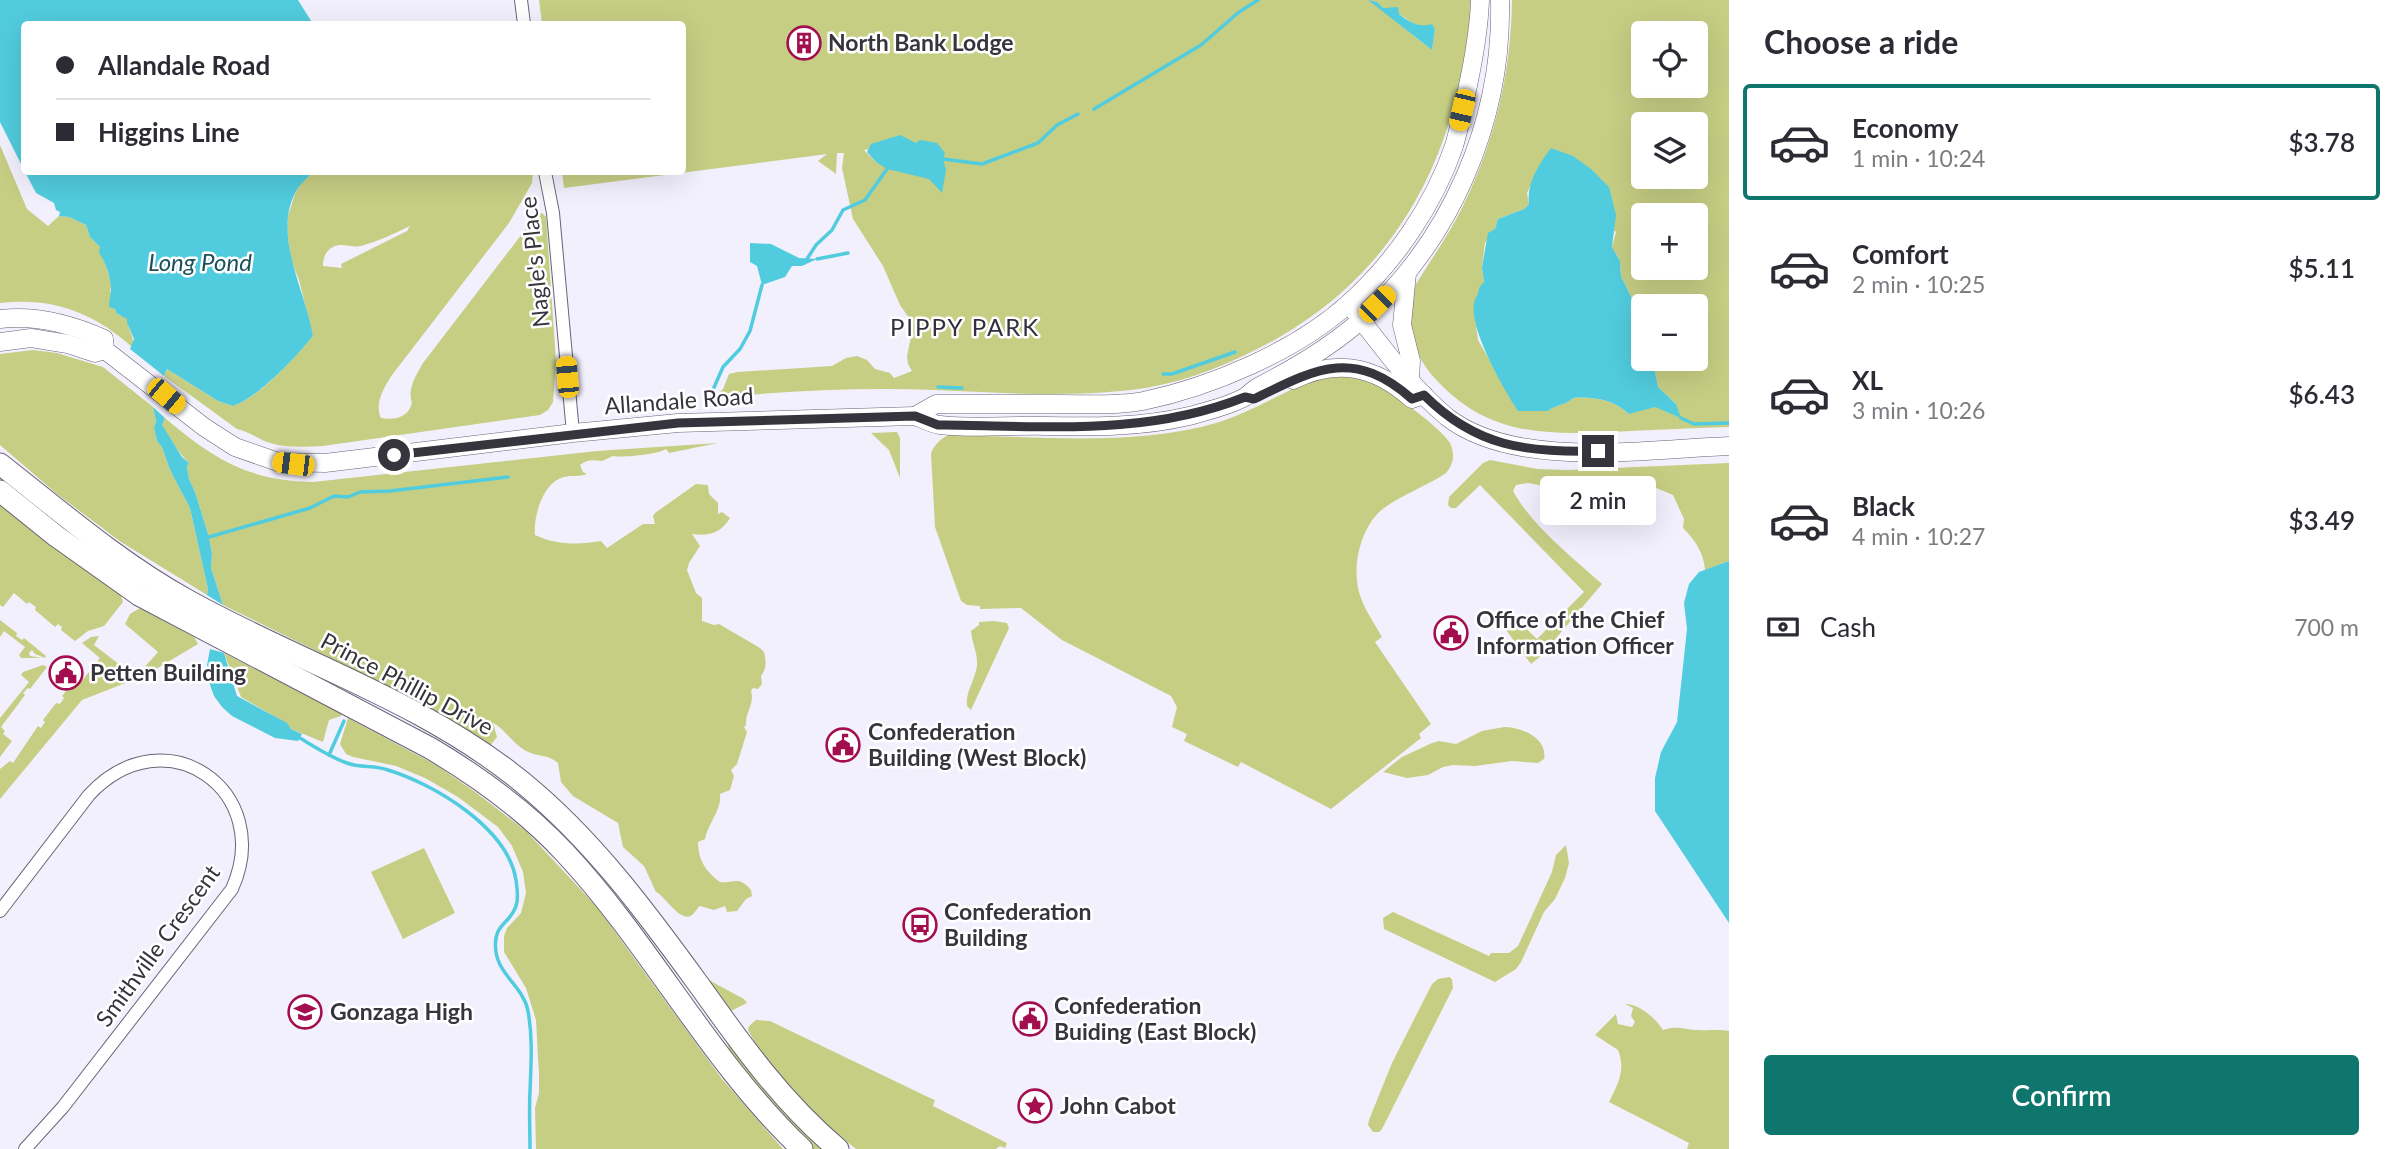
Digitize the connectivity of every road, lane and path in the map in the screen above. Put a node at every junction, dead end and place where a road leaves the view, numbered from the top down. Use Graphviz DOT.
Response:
graph roads {
  1 [pos="521,0"];
  2 [pos="1480,0"];
  3 [pos="1500,0"];
  4 [pos="524,21"];
  5 [pos="546,175"];
  6 [pos="1407,273"];
  7 [pos="1348,305"];
  8 [pos="0,319"];
  9 [pos="1361,320"];
  10 [pos="0,342"];
  11 [pos="106,349"];
  12 [pos="1410,379"];
  13 [pos="1424,395"];
  14 [pos="1245,397"];
  15 [pos="915,416"];
  16 [pos="573,433"];
  17 [pos="1729,446"];
  18 [pos="0,464"];
  19 [pos="0,491"];
  20 [pos="0,911"];
  21 [pos="25,1149"];
  22 [pos="802,1149"];
  23 [pos="838,1149"];
  1 -- 4 [label="street"];
  2 -- 7 [label="main road, Allandale Road"];
  3 -- 6 [label="main road, Allandale Road"];
  5 -- 16 [label="street, Nagle's Place"];
  6 -- 9 [label="main road, Allandale Road"];
  6 -- 12 [label="main road"];
  7 -- 9 [label="main road"];
  7 -- 15 [label="main road, Allandale Road"];
  8 -- 11 [label="main road, Allandale Road"];
  9 -- 12 [label="main road"];
  9 -- 14 [label="main road, Allandale Road"];
  10 -- 11 [label="main road, Allandale Road"];
  11 -- 16 [label="main road, Allandale Road"];
  12 -- 13 [label="main road"];
  13 -- 14 [label="main road"];
  13 -- 17 [label="main road"];
  14 -- 15 [label="main road, Allandale Road"];
  15 -- 16 [label="main road, Allandale Road"];
  18 -- 23 [label="main road, Prince Phillip Drive"];
  19 -- 22 [label="main road, Prince Phillip Drive"];
  20 -- 21 [label="street, Smithville Crescent"];
}
